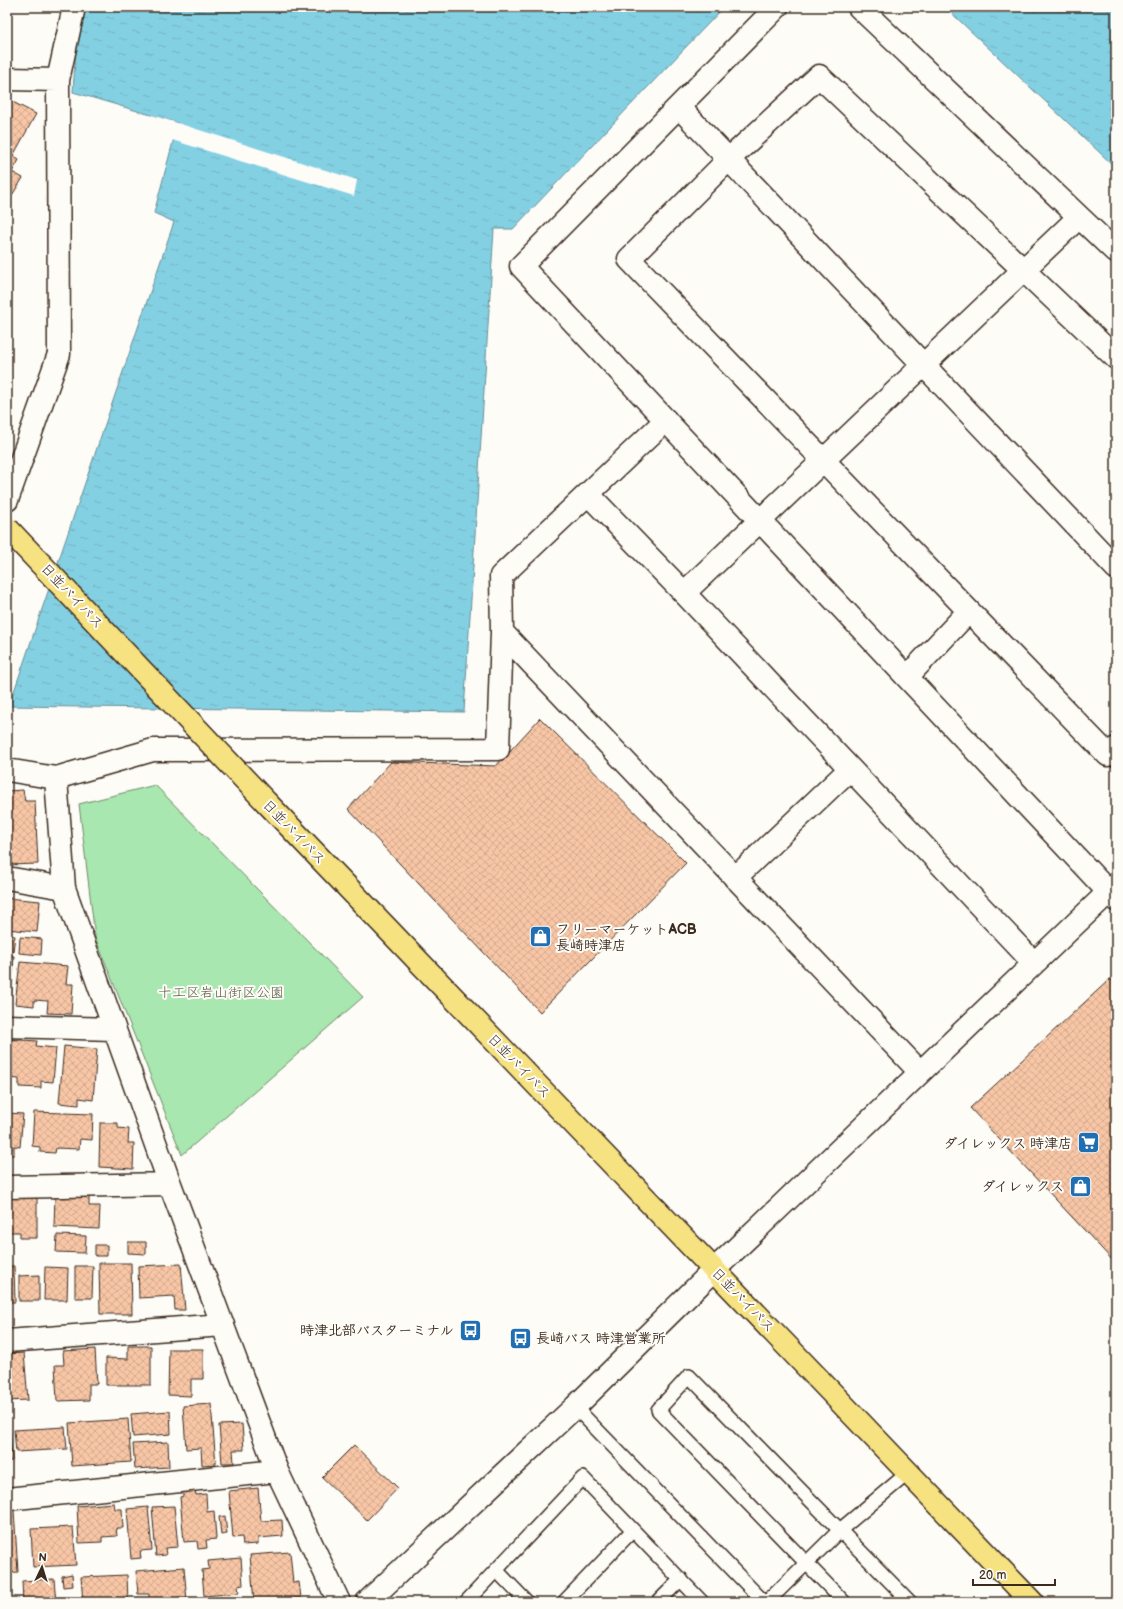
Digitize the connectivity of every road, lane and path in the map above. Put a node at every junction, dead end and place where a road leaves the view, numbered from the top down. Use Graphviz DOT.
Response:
graph roads {
  1 [pos="74,7"];
  2 [pos="777,7"];
  3 [pos="858,7"];
  4 [pos="7,79"];
  5 [pos="58,80"];
  6 [pos="678,107"];
  7 [pos="728,160"];
  8 [pos="1079,217"];
  9 [pos="1116,252"];
  10 [pos="1023,270"];
  11 [pos="1116,358"];
  12 [pos="923,365"];
  13 [pos="666,420"];
  14 [pos="823,460"];
  15 [pos="588,494"];
  16 [pos="7,500"];
  17 [pos="760,520"];
  18 [pos="7,528"];
  19 [pos="1116,568"];
  20 [pos="684,593"];
  21 [pos="969,611"];
  22 [pos="502,632"];
  23 [pos="907,677"];
  24 [pos="1116,748"];
  25 [pos="850,769"];
  26 [pos="7,770"];
  27 [pos="56,778"];
  28 [pos="7,878"];
  29 [pos="735,878"];
  30 [pos="64,888"];
  31 [pos="1113,892"];
  32 [pos="1034,963"];
  33 [pos="7,1026"];
  34 [pos="113,1029"];
  35 [pos="920,1072"];
  36 [pos="170,1184"];
  37 [pos="7,1187"];
  38 [pos="714,1270"];
  39 [pos="223,1325"];
  40 [pos="7,1341"];
  41 [pos="575,1407"];
  42 [pos="278,1471"];
  43 [pos="908,1473"];
  44 [pos="7,1499"];
  45 [pos="633,1530"];
  46 [pos="840,1530"];
  47 [pos="806,1563"];
  48 [pos="496,1570"];
  49 [pos="681,1579"];
  50 [pos="339,1602"];
  51 [pos="367,1602"];
  52 [pos="466,1602"];
  53 [pos="528,1602"];
  54 [pos="564,1602"];
  55 [pos="658,1602"];
  56 [pos="702,1602"];
  57 [pos="766,1602"];
  58 [pos="844,1602"];
  59 [pos="910,1602"];
  60 [pos="1032,1602"];
  1 -- 5 [label="street"];
  2 -- 6 [label="street"];
  3 -- 8 [label="street"];
  4 -- 5 [label="street"];
  5 -- 16 [label="street"];
  6 -- 7 [label="street"];
  6 -- 13 [label="street"];
  7 -- 10 [label="street"];
  7 -- 12 [label="street"];
  7 -- 14 [label="street"];
  8 -- 9 [label="street"];
  8 -- 10 [label="street"];
  10 -- 11 [label="street"];
  10 -- 12 [label="street"];
  12 -- 14 [label="street"];
  12 -- 19 [label="street"];
  13 -- 15 [label="street"];
  13 -- 17 [label="street"];
  14 -- 17 [label="street"];
  14 -- 21 [label="street"];
  15 -- 20 [label="street"];
  15 -- 22 [label="street"];
  17 -- 20 [label="street"];
  17 -- 23 [label="street"];
  18 -- 38 [label="highway, 日並バイパス, bridge"];
  20 -- 25 [label="street"];
  21 -- 23 [label="street"];
  21 -- 24 [label="street"];
  22 -- 27 [label="street"];
  22 -- 29 [label="street"];
  23 -- 31 [label="street"];
  25 -- 29 [label="street"];
  25 -- 32 [label="street"];
  26 -- 27 [label="street"];
  27 -- 30 [label="street"];
  28 -- 30 [label="street"];
  29 -- 35 [label="street"];
  30 -- 34 [label="street"];
  31 -- 32 [label="street"];
  32 -- 35 [label="street"];
  33 -- 34 [label="street"];
  34 -- 36 [label="street"];
  35 -- 38 [label="street"];
  36 -- 37 [label="street"];
  36 -- 39 [label="street"];
  38 -- 41 [label="street"];
  38 -- 43 [label="highway, 日並バイパス"];
  39 -- 40 [label="street"];
  39 -- 42 [label="street"];
  41 -- 51 [label="street"];
  41 -- 57 [label="lane"];
  42 -- 44 [label="street"];
  42 -- 50 [label="street"];
  43 -- 46 [label="lane"];
  43 -- 60 [label="highway, 日並バイパス"];
  45 -- 48 [label="lane"];
  45 -- 49 [label="lane"];
  45 -- 54 [label="lane"];
  46 -- 47 [label="lane"];
  46 -- 47 [label="lane"];
  46 -- 59 [label="lane"];
  47 -- 57 [label="lane"];
  47 -- 58 [label="lane"];
  48 -- 52 [label="lane"];
  48 -- 53 [label="lane"];
  49 -- 55 [label="lane"];
  49 -- 56 [label="lane"];
}
